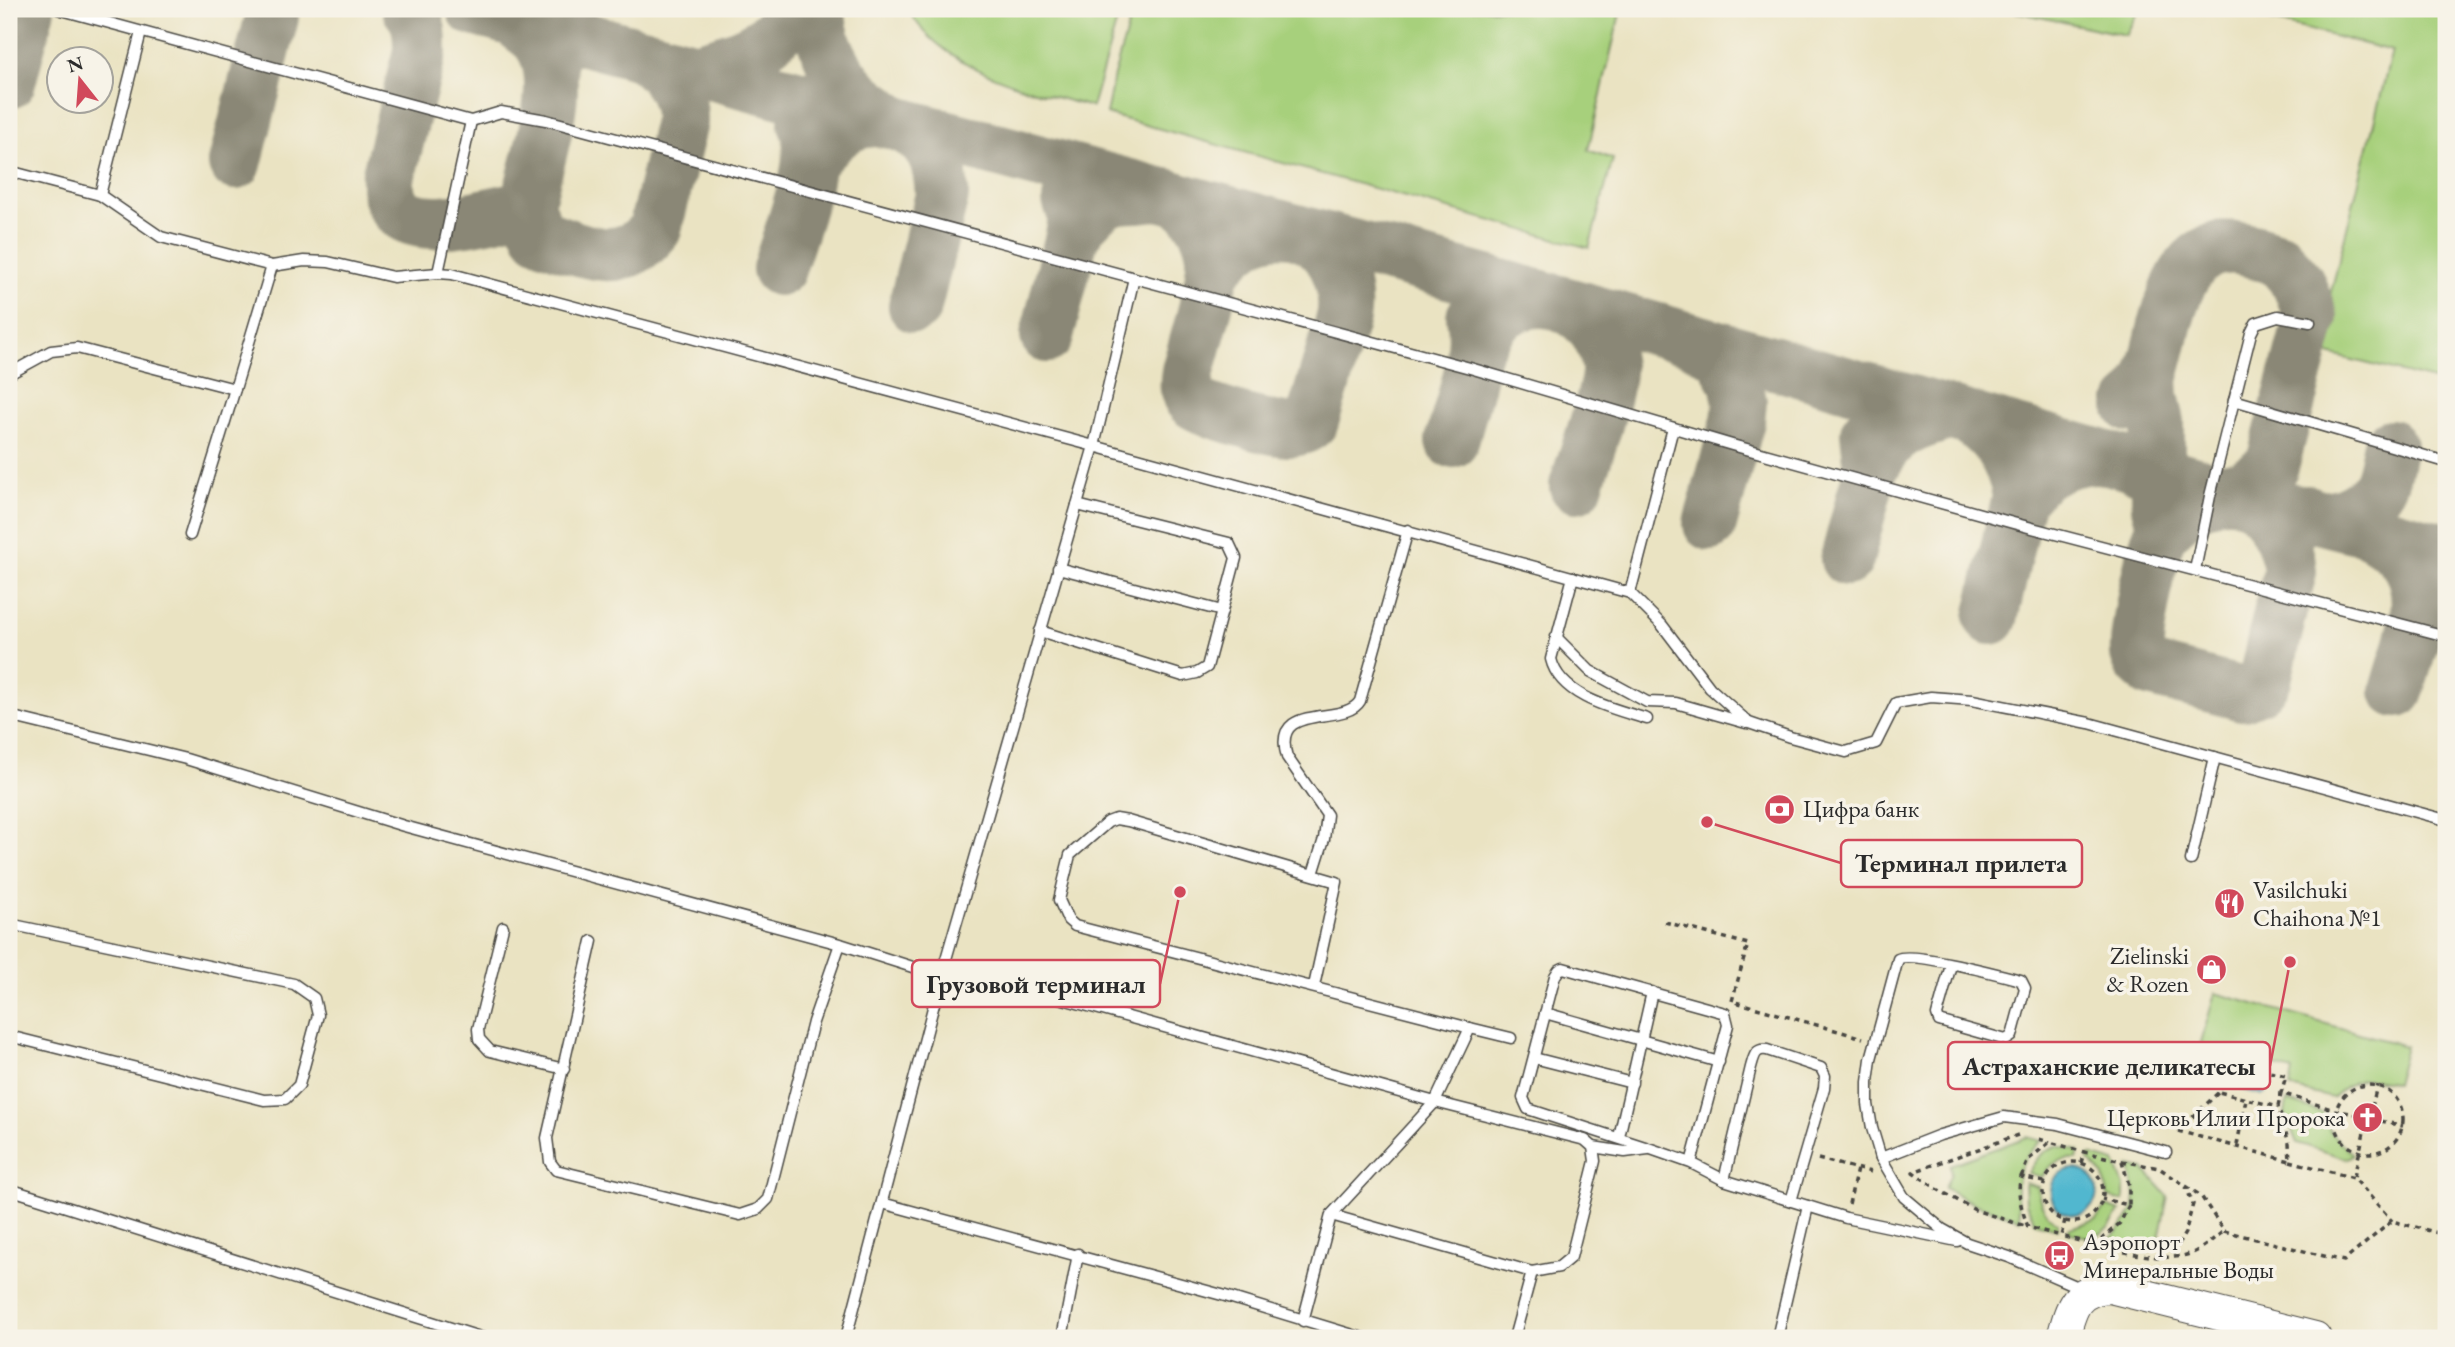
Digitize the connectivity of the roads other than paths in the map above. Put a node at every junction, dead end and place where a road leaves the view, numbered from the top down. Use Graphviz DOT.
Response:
graph roads {
  1 [pos="58,9"];
  2 [pos="141,32"];
  3 [pos="471,121"];
  4 [pos="9,171"];
  5 [pos="100,195"];
  6 [pos="9,251"];
  7 [pos="272,266"];
  8 [pos="438,273"];
  9 [pos="9,278"];
  10 [pos="1134,278"];
  11 [pos="2310,322"];
  12 [pos="9,375"];
  13 [pos="234,388"];
  14 [pos="2234,401"];
  15 [pos="1673,428"];
  16 [pos="1094,446"];
  17 [pos="2446,462"];
  18 [pos="1077,505"];
  19 [pos="1408,530"];
  20 [pos="190,535"];
  21 [pos="1058,568"];
  22 [pos="2195,570"];
  23 [pos="1573,576"];
  24 [pos="1630,593"];
  25 [pos="1222,611"];
  26 [pos="1040,631"];
  27 [pos="2446,636"];
  28 [pos="1556,637"];
  29 [pos="9,716"];
  30 [pos="1647,719"];
  31 [pos="1749,723"];
  32 [pos="2215,757"];
  33 [pos="2446,820"];
  34 [pos="2191,860"];
  35 [pos="1313,874"];
  36 [pos="9,924"];
  37 [pos="503,927"];
  38 [pos="592,941"];
  39 [pos="839,944"];
  40 [pos="1951,965"];
  41 [pos="943,971"];
  42 [pos="1314,986"];
  43 [pos="1652,992"];
  44 [pos="1545,1013"];
  45 [pos="1470,1028"];
  46 [pos="9,1036"];
  47 [pos="1511,1038"];
  48 [pos="1642,1041"];
  49 [pos="1534,1058"];
  50 [pos="1719,1062"];
  51 [pos="564,1069"];
  52 [pos="1632,1083"];
  53 [pos="1435,1102"];
  54 [pos="1619,1137"];
  55 [pos="1593,1147"];
  56 [pos="1651,1149"];
  57 [pos="2166,1152"];
  58 [pos="1881,1158"];
  59 [pos="1691,1163"];
  60 [pos="1724,1180"];
  61 [pos="9,1189"];
  62 [pos="1791,1201"];
  63 [pos="882,1203"];
  64 [pos="1808,1206"];
  65 [pos="1331,1214"];
  66 [pos="1967,1244"];
  67 [pos="1078,1254"];
  68 [pos="1532,1272"];
  69 [pos="2087,1291"];
  70 [pos="1304,1321"];
  71 [pos="483,1338"];
  72 [pos="846,1338"];
  73 [pos="1062,1338"];
  74 [pos="1363,1338"];
  75 [pos="1514,1338"];
  76 [pos="1777,1338"];
  77 [pos="2063,1338"];
  78 [pos="2315,1338"];
  1 -- 2 [label="lane"];
  2 -- 3 [label="lane"];
  2 -- 5 [label="lane"];
  3 -- 8 [label="lane"];
  3 -- 10 [label="lane"];
  4 -- 5 [label="lane"];
  5 -- 7 [label="lane"];
  6 -- 9 [label="lane"];
  7 -- 8 [label="lane"];
  7 -- 13 [label="lane"];
  8 -- 16 [label="lane"];
  10 -- 15 [label="lane"];
  10 -- 16 [label="lane"];
  11 -- 14 [label="lane"];
  12 -- 13 [label="lane"];
  13 -- 20 [label="lane"];
  14 -- 17 [label="lane"];
  14 -- 22 [label="lane"];
  15 -- 22 [label="lane"];
  15 -- 24 [label="lane"];
  16 -- 18 [label="lane"];
  16 -- 19 [label="lane"];
  18 -- 21 [label="lane"];
  18 -- 25 [label="lane"];
  19 -- 23 [label="lane"];
  19 -- 35 [label="lane"];
  21 -- 25 [label="lane"];
  21 -- 26 [label="lane"];
  22 -- 27 [label="lane"];
  23 -- 24 [label="lane"];
  23 -- 28 [label="lane"];
  24 -- 31 [label="lane"];
  25 -- 26 [label="lane"];
  26 -- 41 [label="lane"];
  28 -- 30 [label="lane"];
  28 -- 31 [label="lane"];
  29 -- 39 [label="lane"];
  31 -- 32 [label="lane"];
  32 -- 33 [label="lane"];
  32 -- 34 [label="lane"];
  35 -- 42 [label="lane"];
  35 -- 42 [label="lane"];
  36 -- 46 [label="lane"];
  37 -- 51 [label="lane"];
  38 -- 51 [label="lane"];
  39 -- 41 [label="lane"];
  39 -- 51 [label="lane"];
  40 -- 40 [label="lane"];
  40 -- 58 [label="lane"];
  41 -- 53 [label="lane"];
  41 -- 63 [label="lane"];
  42 -- 45 [label="lane"];
  43 -- 44 [label="lane"];
  43 -- 48 [label="lane"];
  43 -- 50 [label="lane"];
  44 -- 48 [label="lane"];
  44 -- 49 [label="lane"];
  45 -- 47 [label="lane"];
  45 -- 53 [label="lane"];
  48 -- 50 [label="lane"];
  48 -- 52 [label="lane"];
  49 -- 52 [label="lane"];
  49 -- 54 [label="lane"];
  50 -- 59 [label="lane"];
  52 -- 54 [label="lane"];
  53 -- 55 [label="lane"];
  53 -- 65 [label="lane"];
  54 -- 56 [label="lane"];
  55 -- 56 [label="lane"];
  55 -- 68 [label="lane"];
  56 -- 59 [label="lane"];
  57 -- 58 [label="lane"];
  58 -- 66 [label="lane"];
  59 -- 60 [label="lane"];
  60 -- 62 [label="lane"];
  60 -- 62 [label="lane"];
  61 -- 71 [label="lane"];
  62 -- 64 [label="lane"];
  63 -- 67 [label="lane"];
  63 -- 72 [label="lane"];
  64 -- 66 [label="lane"];
  64 -- 76 [label="lane"];
  65 -- 68 [label="lane"];
  65 -- 70 [label="lane"];
  66 -- 69 [label="lane"];
  67 -- 70 [label="lane"];
  67 -- 73 [label="lane"];
  68 -- 75 [label="lane"];
  69 -- 77 [label="main road"];
  69 -- 78 [label="main road"];
  70 -- 74 [label="lane"];
}
